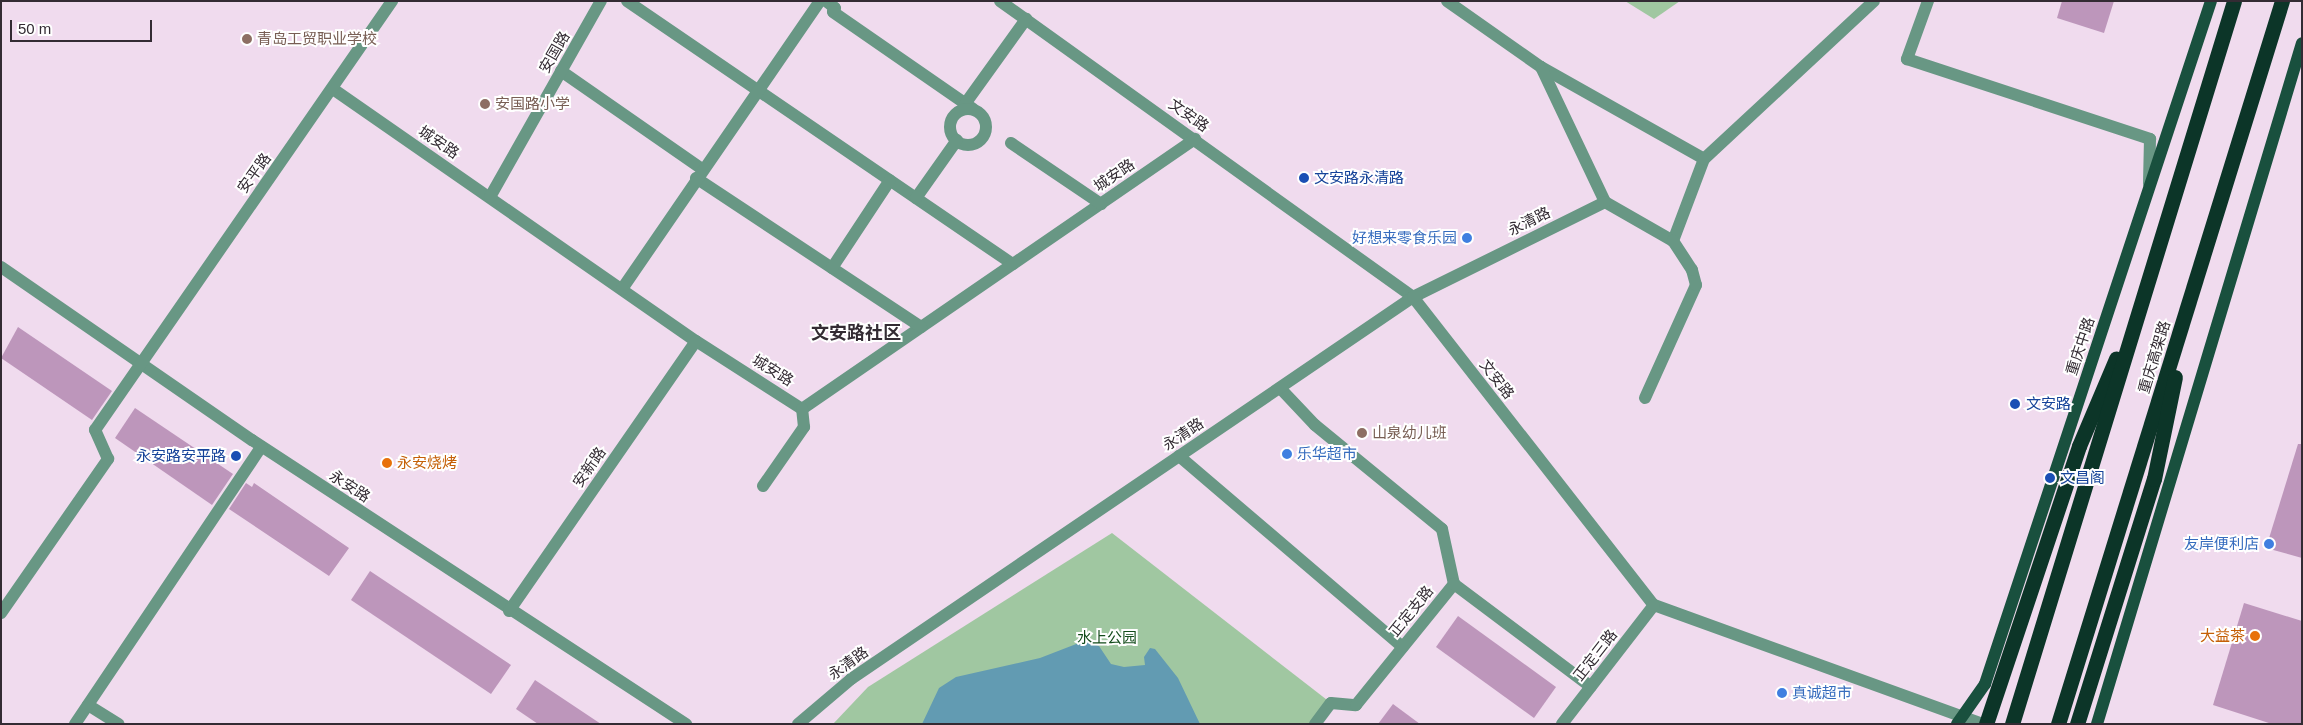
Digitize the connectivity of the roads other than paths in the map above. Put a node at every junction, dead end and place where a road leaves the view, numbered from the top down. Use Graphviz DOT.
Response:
graph roads {
  1 [pos="392,1"];
  2 [pos="601,1"];
  3 [pos="627,1"];
  4 [pos="820,1"];
  5 [pos="1000,1"];
  6 [pos="1447,1"];
  7 [pos="1874,1"];
  8 [pos="1928,1"];
  9 [pos="2211,1"];
  10 [pos="2234,1"];
  11 [pos="2282,1"];
  12 [pos="834,4"];
  13 [pos="1026,20"];
  14 [pos="2301,51"];
  15 [pos="1541,67"];
  16 [pos="562,71"];
  17 [pos="333,90"];
  18 [pos="758,90"];
  19 [pos="969,106"];
  20 [pos="1195,139"];
  21 [pos="957,140"];
  22 [pos="1011,143"];
  23 [pos="1704,159"];
  24 [pos="699,174"];
  25 [pos="890,180"];
  26 [pos="2149,189"];
  27 [pos="490,197"];
  28 [pos="916,198"];
  29 [pos="1605,202"];
  30 [pos="1101,204"];
  31 [pos="1674,241"];
  32 [pos="1013,264"];
  33 [pos="1,267"];
  34 [pos="832,268"];
  35 [pos="2151,274"];
  36 [pos="622,289"];
  37 [pos="2192,294"];
  38 [pos="1413,297"];
  39 [pos="921,327"];
  40 [pos="696,341"];
  41 [pos="139,362"];
  42 [pos="1280,388"];
  43 [pos="1645,398"];
  44 [pos="802,408"];
  45 [pos="261,447"];
  46 [pos="1179,456"];
  47 [pos="763,486"];
  48 [pos="1454,584"];
  49 [pos="1654,605"];
  50 [pos="509,611"];
  51 [pos="1,613"];
  52 [pos="1403,647"];
  53 [pos="1591,687"];
  54 [pos="88,705"];
  55 [pos="1959,720"];
  56 [pos="75,724"];
  57 [pos="118,724"];
  58 [pos="686,724"];
  59 [pos="798,724"];
  60 [pos="1314,724"];
  61 [pos="1562,724"];
  62 [pos="1985,724"];
  63 [pos="2012,724"];
  64 [pos="2058,724"];
  65 [pos="2077,724"];
  66 [pos="2097,724"];
  1 -- 17 [label="street, 安平路"];
  2 -- 16 [label="street, 安国路"];
  3 -- 18 [label="street"];
  4 -- 18 [label="street"];
  5 -- 13 [label="street, 文安路"];
  6 -- 15 [label="street"];
  7 -- 23 [label="street"];
  8 -- 26 [label="street"];
  9 -- 26 [label="main road, 重庆中路"];
  10 -- 35 [label="highway, 重庆高架路"];
  11 -- 37 [label="highway, 重庆高架路"];
  12 -- 19 [label="street"];
  13 -- 19 [label="street"];
  13 -- 20 [label="street, 文安路"];
  14 -- 66 [label="main road"];
  15 -- 23 [label="street"];
  15 -- 29 [label="street"];
  16 -- 24 [label="street"];
  16 -- 27 [label="street, 安国路"];
  17 -- 27 [label="street, 城安路"];
  17 -- 41 [label="street, 安平路"];
  18 -- 24 [label="street"];
  18 -- 25 [label="street"];
  19 -- 21 [label="street"];
  19 -- 21 [label="street"];
  20 -- 30 [label="street, 城安路"];
  20 -- 38 [label="street, 文安路"];
  21 -- 28 [label="street"];
  22 -- 30 [label="street"];
  23 -- 31 [label="street"];
  24 -- 34 [label="street"];
  24 -- 36 [label="street"];
  25 -- 28 [label="street"];
  25 -- 34 [label="street"];
  26 -- 55 [label="main road, 重庆中路"];
  27 -- 36 [label="street, 城安路"];
  28 -- 32 [label="street"];
  29 -- 31 [label="street"];
  29 -- 38 [label="street, 永清路"];
  30 -- 32 [label="street, 城安路"];
  31 -- 43 [label="street"];
  32 -- 39 [label="street, 城安路"];
  33 -- 41 [label="street, 永安路"];
  34 -- 39 [label="street"];
  35 -- 62 [label="highway"];
  35 -- 63 [label="highway, 重庆高架路"];
  36 -- 40 [label="street, 城安路"];
  37 -- 64 [label="highway, 重庆高架路"];
  37 -- 65 [label="highway"];
  38 -- 42 [label="street, 永清路"];
  38 -- 49 [label="street, 文安路"];
  39 -- 44 [label="street, 城安路"];
  40 -- 44 [label="street, 城安路"];
  40 -- 50 [label="street, 安新路"];
  41 -- 45 [label="street, 永安路"];
  41 -- 51 [label="street, 安平路"];
  42 -- 46 [label="street, 永清路"];
  42 -- 48 [label="street"];
  44 -- 47 [label="street"];
  45 -- 50 [label="street, 永安路"];
  45 -- 54 [label="street"];
  46 -- 52 [label="street"];
  46 -- 59 [label="street, 永清路"];
  48 -- 52 [label="street, 正定支路"];
  48 -- 53 [label="street, 正定支路"];
  49 -- 53 [label="street, 正定三路"];
  49 -- 55 [label="street"];
  50 -- 58 [label="street, 永安路"];
  52 -- 60 [label="street, 正定支路"];
  53 -- 61 [label="street, 正定三路"];
  54 -- 56 [label="street"];
  54 -- 57 [label="street"];
  55 -- 62 [label="street"];
}
